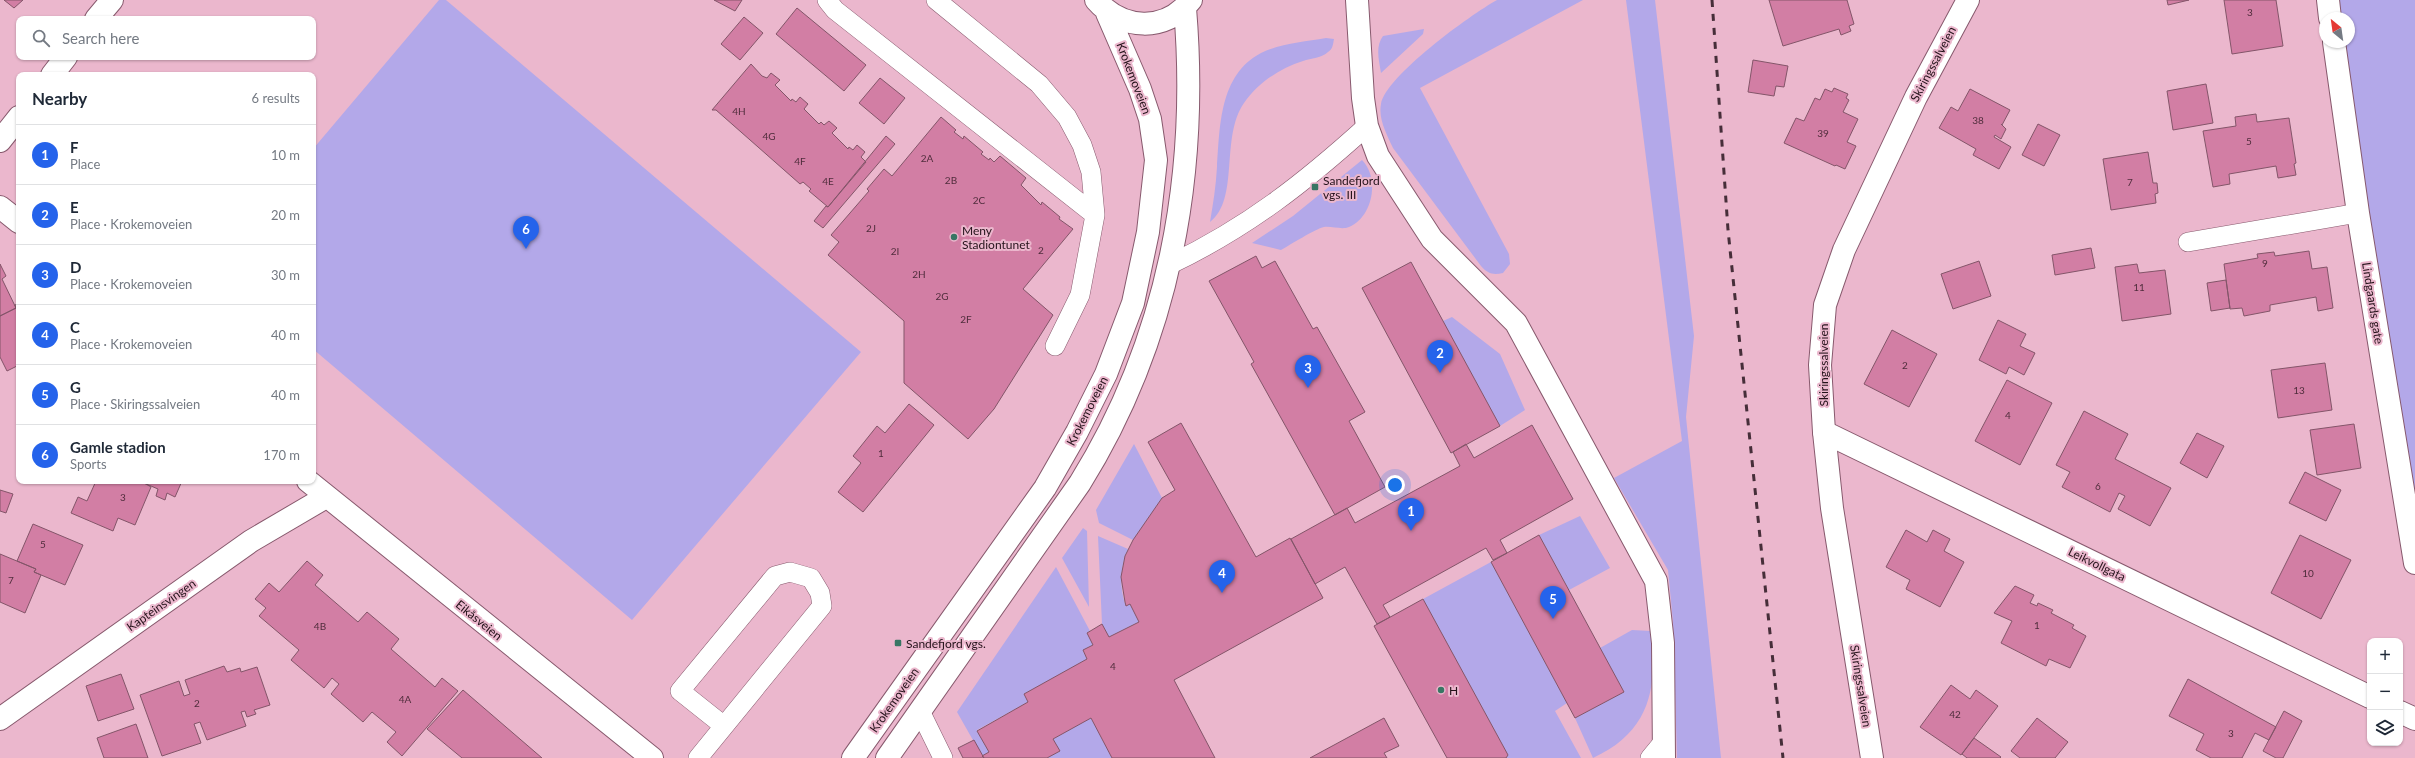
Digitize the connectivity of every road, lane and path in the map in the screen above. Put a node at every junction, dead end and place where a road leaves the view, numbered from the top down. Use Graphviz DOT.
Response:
graph roads {
  1 [pos="112,0"];
  2 [pos="827,0"];
  3 [pos="936,0"];
  4 [pos="1357,0"];
  5 [pos="1968,0"];
  6 [pos="2328,0"];
  7 [pos="1188,4"];
  8 [pos="1101,6"];
  9 [pos="2329,12"];
  10 [pos="99,16"];
  11 [pos="2335,48"];
  12 [pos="64,60"];
  13 [pos="54,72"];
  14 [pos="16,121"];
  15 [pos="1367,126"];
  16 [pos="0,141"];
  17 [pos="0,207"];
  18 [pos="2358,213"];
  19 [pos="1095,215"];
  20 [pos="16,220"];
  21 [pos="2188,242"];
  22 [pos="1171,264"];
  23 [pos="1055,346"];
  24 [pos="1824,432"];
  25 [pos="311,484"];
  26 [pos="326,497"];
  27 [pos="2415,559"];
  28 [pos="2367,696"];
  29 [pos="920,711"];
  30 [pos="2403,713"];
  31 [pos="0,719"];
  32 [pos="2415,719"];
  33 [pos="724,726"];
  34 [pos="1664,749"];
  35 [pos="652,758"];
  36 [pos="698,758"];
  37 [pos="853,758"];
  38 [pos="887,758"];
  39 [pos="943,758"];
  40 [pos="1650,758"];
  41 [pos="1872,758"];
  1 -- 10 [label="street"];
  2 -- 19 [label="lane"];
  3 -- 19 [label="lane"];
  4 -- 15 [label="street"];
  5 -- 24 [label="street, Skiringssalveien"];
  6 -- 9 [label="street"];
  7 -- 8 [label="street"];
  7 -- 22 [label="street"];
  8 -- 37 [label="street, Krokemoveien"];
  11 -- 18 [label="street, Lindgaards gate"];
  12 -- 13 [label="street"];
  14 -- 16 [label="street"];
  15 -- 22 [label="lane"];
  15 -- 34 [label="street"];
  17 -- 20 [label="street"];
  18 -- 21 [label="lane"];
  18 -- 27 [label="street, Lindgaards gate"];
  19 -- 23 [label="lane"];
  22 -- 29 [label="street"];
  24 -- 28 [label="street, Leikvollgata"];
  24 -- 41 [label="street, Skiringssalveien"];
  25 -- 26 [label="street, Eikåsveien"];
  26 -- 31 [label="street, Kapteinsvingen"];
  26 -- 35 [label="street, Eikåsveien"];
  29 -- 38 [label="street"];
  29 -- 39 [label="lane"];
  30 -- 32 [label="street"];
  33 -- 33 [label="lane"];
  33 -- 36 [label="lane"];
  34 -- 40 [label="lane"];
}
